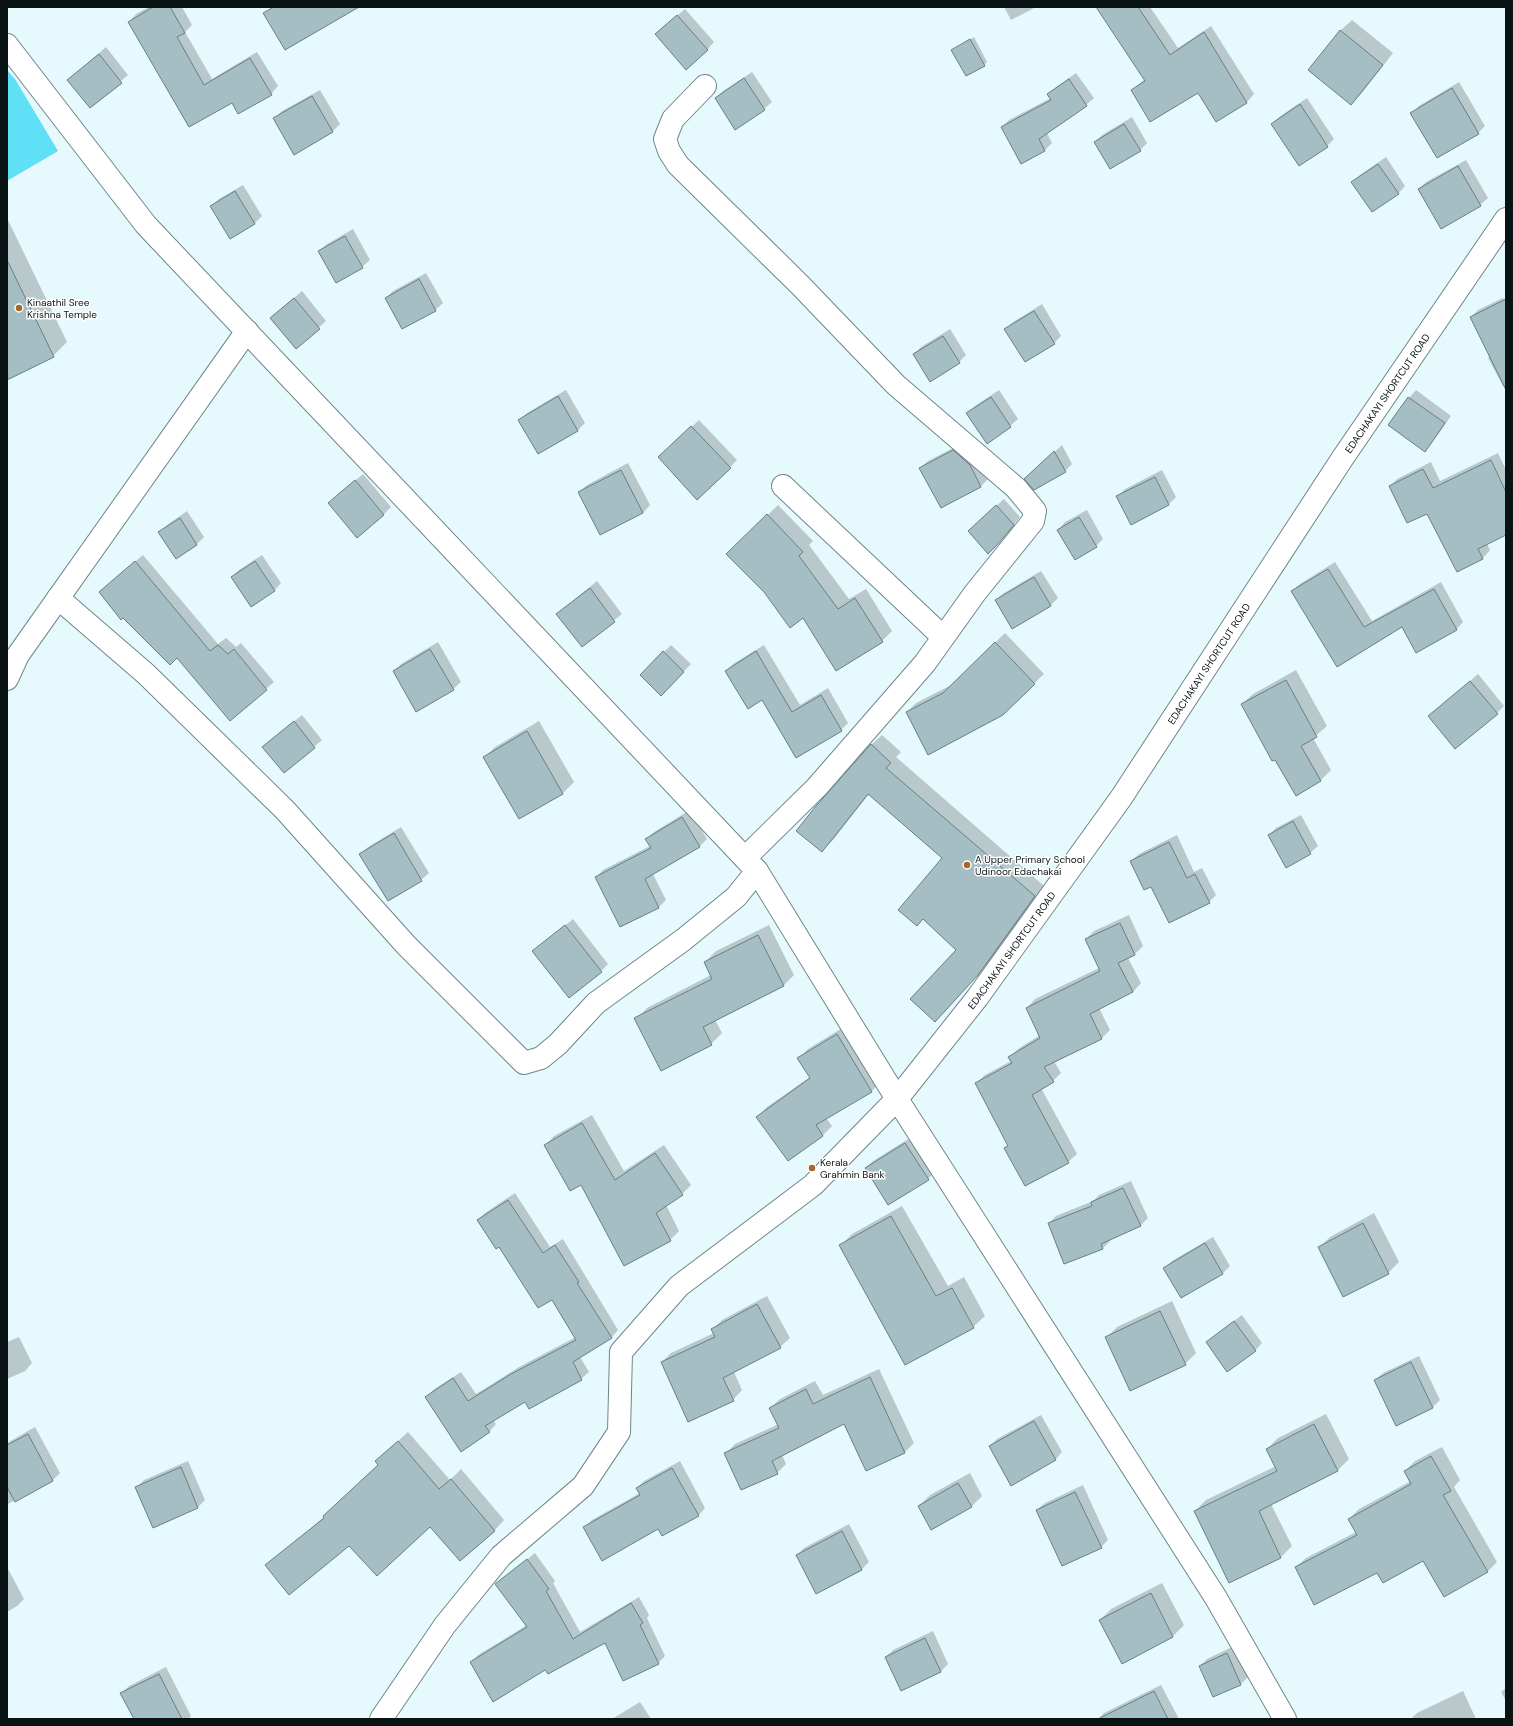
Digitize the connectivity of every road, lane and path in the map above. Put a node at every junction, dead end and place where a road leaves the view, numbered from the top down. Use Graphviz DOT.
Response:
graph roads {
  1 [pos="7,45"];
  2 [pos="705,86"];
  3 [pos="1506,219"];
  4 [pos="247,331"];
  5 [pos="783,486"];
  6 [pos="58,598"];
  7 [pos="943,637"];
  8 [pos="7,679"];
  9 [pos="751,865"];
  10 [pos="897,1099"];
  11 [pos="380,1719"];
  12 [pos="1285,1719"];
  1 -- 4 [label="street"];
  2 -- 7 [label="street"];
  3 -- 10 [label="street, EDACHAKAYI SHORTCUT ROAD"];
  4 -- 6 [label="street"];
  4 -- 9 [label="street"];
  5 -- 7 [label="street"];
  6 -- 8 [label="street"];
  6 -- 9 [label="street"];
  7 -- 9 [label="street"];
  9 -- 10 [label="street"];
  10 -- 11 [label="street, EDACHAKAYI SHORTCUT ROAD"];
  10 -- 12 [label="street"];
}
